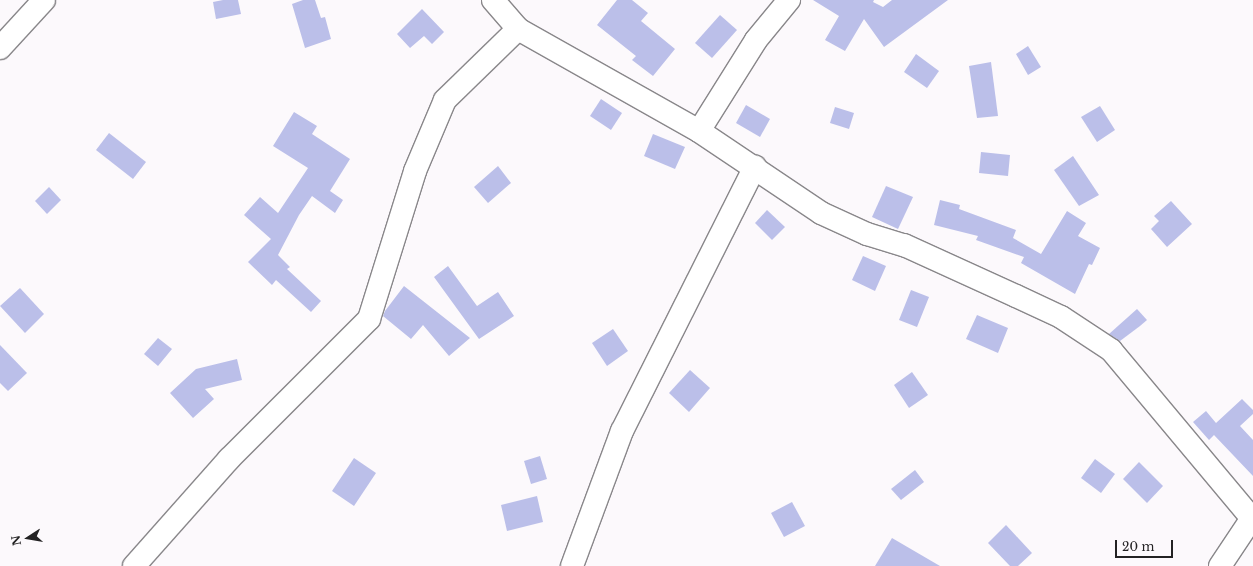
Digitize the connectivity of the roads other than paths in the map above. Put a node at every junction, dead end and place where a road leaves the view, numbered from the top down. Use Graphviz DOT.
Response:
graph roads {
  1 [pos="44,0"];
  2 [pos="493,0"];
  3 [pos="789,0"];
  4 [pos="518,29"];
  5 [pos="0,48"];
  6 [pos="699,131"];
  7 [pos="755,167"];
  8 [pos="1253,519"];
  9 [pos="134,566"];
  10 [pos="572,566"];
  11 [pos="1220,566"];
  1 -- 5 [label="street"];
  2 -- 4 [label="street"];
  3 -- 6 [label="street"];
  4 -- 6 [label="street"];
  4 -- 9 [label="street"];
  6 -- 7 [label="street"];
  7 -- 8 [label="street"];
  7 -- 10 [label="street"];
  8 -- 11 [label="street"];
}
